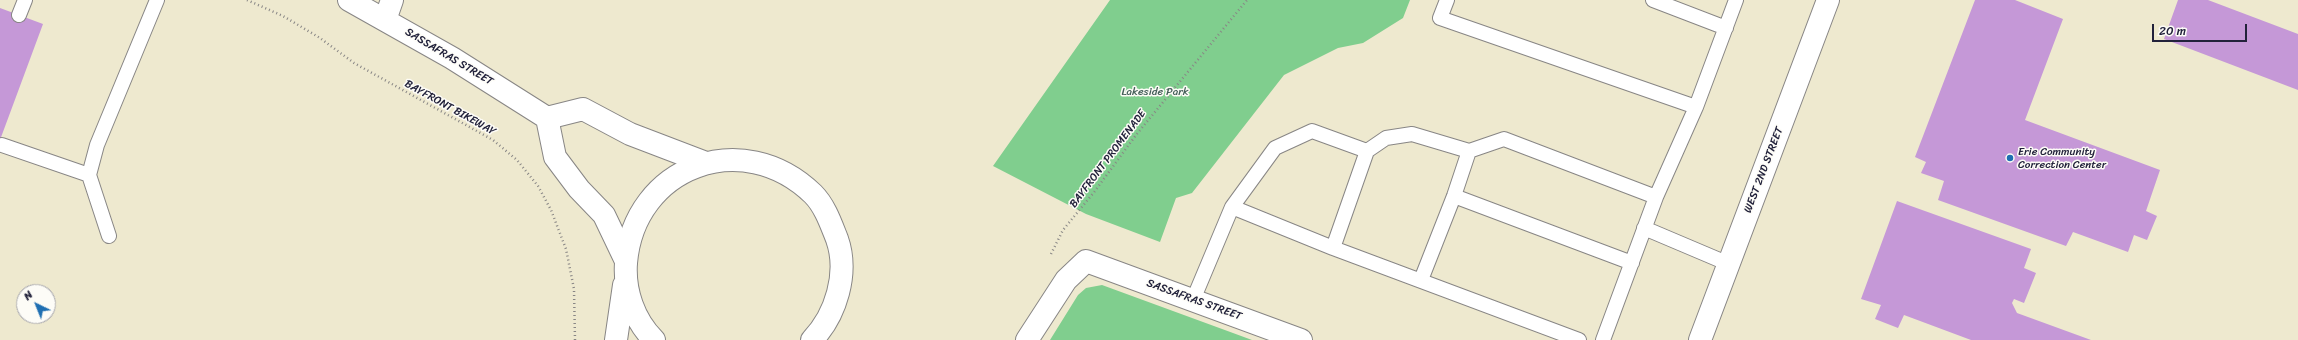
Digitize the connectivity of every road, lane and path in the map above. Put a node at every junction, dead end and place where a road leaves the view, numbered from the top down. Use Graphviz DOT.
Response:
graph roads {
  1 [pos="25,0"];
  2 [pos="157,0"];
  3 [pos="247,0"];
  4 [pos="349,0"];
  5 [pos="1246,0"];
  6 [pos="1447,0"];
  7 [pos="1653,0"];
  8 [pos="1736,0"];
  9 [pos="1828,0"];
  10 [pos="389,10"];
  11 [pos="19,15"];
  12 [pos="1726,28"];
  13 [pos="1696,107"];
  14 [pos="547,118"];
  15 [pos="2,145"];
  16 [pos="1367,151"];
  17 [pos="1469,151"];
  18 [pos="706,163"];
  19 [pos="89,175"];
  20 [pos="1454,196"];
  21 [pos="1656,197"];
  22 [pos="1232,208"];
  23 [pos="1644,228"];
  24 [pos="109,236"];
  25 [pos="1333,248"];
  26 [pos="1048,261"];
  27 [pos="1632,263"];
  28 [pos="1729,264"];
  29 [pos="626,268"];
  30 [pos="1421,280"];
  31 [pos="1193,300"];
  32 [pos="575,340"];
  33 [pos="616,340"];
  34 [pos="654,340"];
  35 [pos="812,340"];
  36 [pos="1027,340"];
  37 [pos="1301,340"];
  38 [pos="1579,340"];
  39 [pos="1603,340"];
  40 [pos="1700,340"];
  1 -- 11 [label="lane"];
  2 -- 19 [label="lane"];
  3 -- 32 [label="path, BAYFRONT BIKEWAY"];
  4 -- 10 [label="main road, SASSAFRAS STREET"];
  5 -- 26 [label="path, BAYFRONT PROMENADE"];
  6 -- 13 [label="lane"];
  7 -- 12 [label="lane"];
  8 -- 12 [label="lane"];
  9 -- 28 [label="main road, WEST 2ND STREET"];
  10 -- 14 [label="main road, SASSAFRAS STREET"];
  12 -- 13 [label="lane"];
  13 -- 21 [label="lane"];
  14 -- 18 [label="main road"];
  14 -- 29 [label="main road"];
  15 -- 19 [label="lane"];
  16 -- 17 [label="lane"];
  16 -- 22 [label="lane"];
  16 -- 25 [label="lane"];
  17 -- 20 [label="lane"];
  17 -- 21 [label="lane"];
  18 -- 29 [label="main road"];
  18 -- 35 [label="main road"];
  19 -- 24 [label="lane"];
  20 -- 27 [label="lane"];
  20 -- 30 [label="lane"];
  21 -- 23 [label="lane"];
  22 -- 25 [label="lane"];
  22 -- 31 [label="lane"];
  23 -- 27 [label="lane"];
  23 -- 28 [label="lane"];
  25 -- 30 [label="lane"];
  27 -- 39 [label="lane"];
  28 -- 40 [label="main road, WEST 2ND STREET"];
  29 -- 33 [label="main road"];
  29 -- 34 [label="main road"];
  30 -- 38 [label="lane"];
  31 -- 36 [label="main road, SASSAFRAS STREET"];
  31 -- 37 [label="main road, SASSAFRAS STREET"];
}
